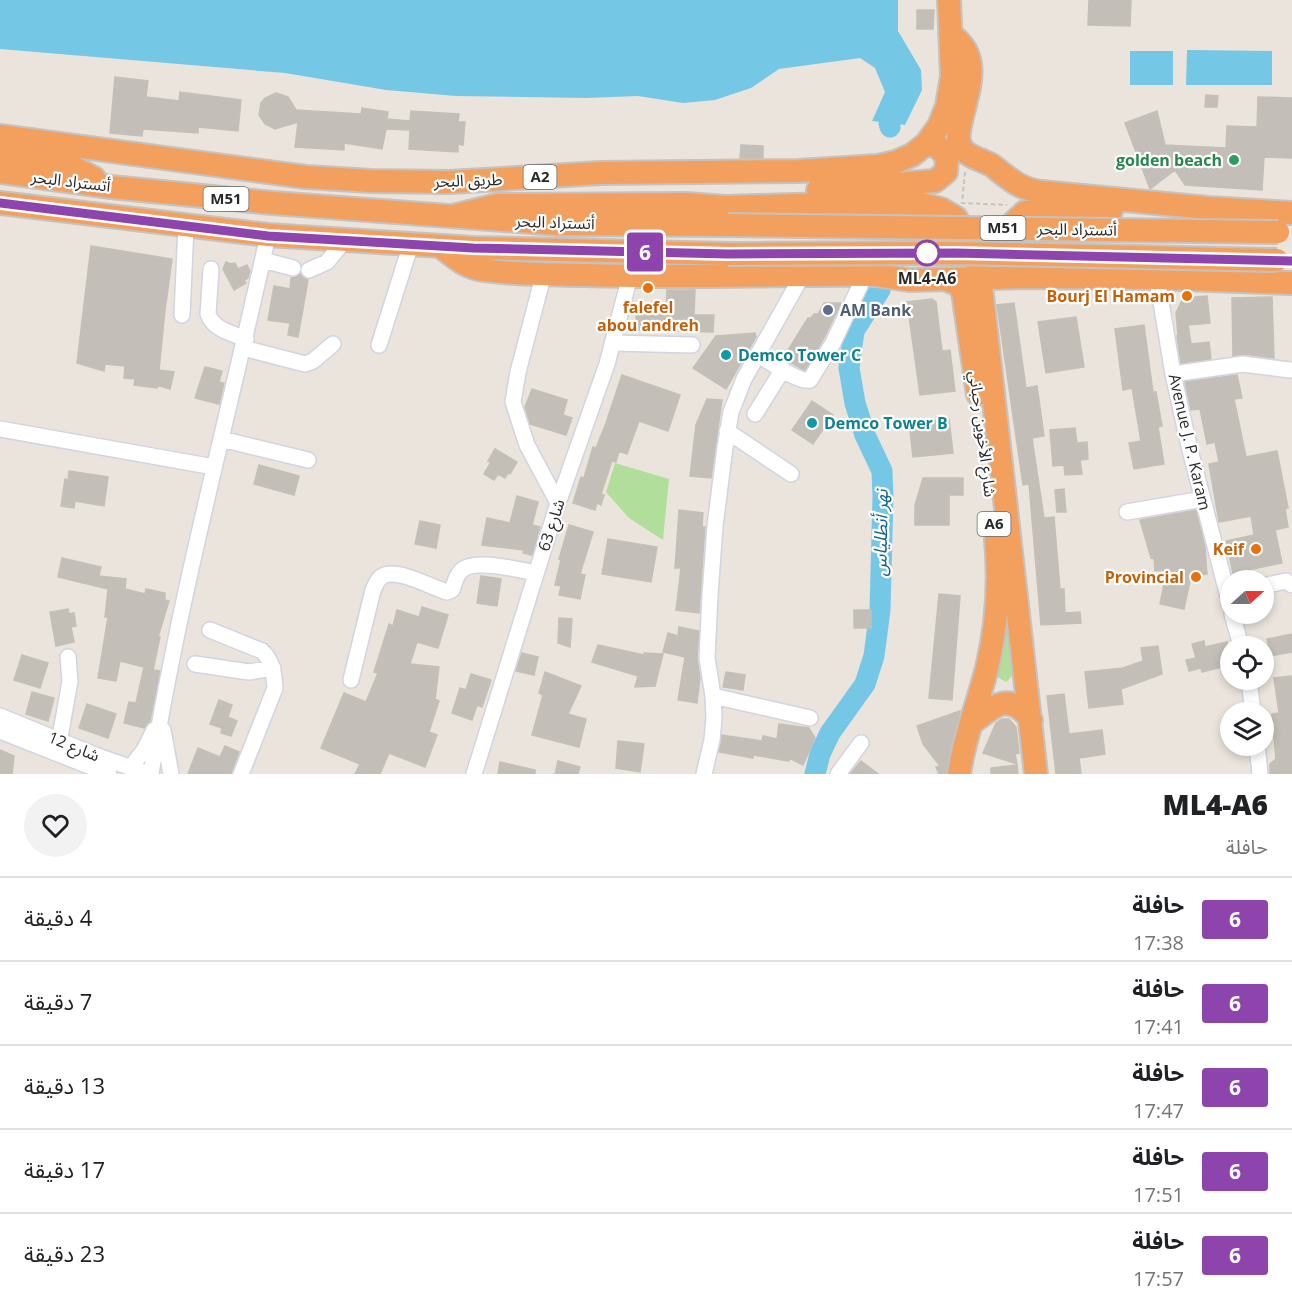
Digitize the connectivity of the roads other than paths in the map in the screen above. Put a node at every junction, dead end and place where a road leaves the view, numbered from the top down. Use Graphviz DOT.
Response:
graph roads {
  1 [pos="949,0"];
  2 [pos="950,34"];
  3 [pos="0,136"];
  4 [pos="926,144"];
  5 [pos="0,153"];
  6 [pos="0,172"];
  7 [pos="600,173"];
  8 [pos="111,187"];
  9 [pos="0,203"];
  10 [pos="861,203"];
  11 [pos="687,204"];
  12 [pos="1292,204"];
  13 [pos="1208,208"];
  14 [pos="1292,213"];
  15 [pos="453,216"];
  16 [pos="727,216"];
  17 [pos="186,226"];
  18 [pos="1285,232"];
  19 [pos="268,236"];
  20 [pos="345,240"];
  21 [pos="411,244"];
  22 [pos="440,246"];
  23 [pos="263,260"];
  24 [pos="1287,265"];
  25 [pos="293,268"];
  26 [pos="211,269"];
  27 [pos="309,270"];
  28 [pos="544,273"];
  29 [pos="803,274"];
  30 [pos="870,275"];
  31 [pos="630,276"];
  32 [pos="1027,278"];
  33 [pos="1157,278"];
  34 [pos="980,279"];
  35 [pos="947,280"];
  36 [pos="1265,283"];
  37 [pos="1292,284"];
  38 [pos="182,315"];
  39 [pos="244,343"];
  40 [pos="333,344"];
  41 [pos="612,344"];
  42 [pos="379,345"];
  43 [pos="692,345"];
  44 [pos="758,355"];
  45 [pos="783,369"];
  46 [pos="1290,370"];
  47 [pos="1173,374"];
  48 [pos="755,414"];
  49 [pos="0,429"];
  50 [pos="727,431"];
  51 [pos="221,439"];
  52 [pos="308,460"];
  53 [pos="214,467"];
  54 [pos="791,474"];
  55 [pos="1203,499"];
  56 [pos="558,503"];
  57 [pos="1127,512"];
  58 [pos="1222,570"];
  59 [pos="536,573"];
  60 [pos="1274,584"];
  61 [pos="1292,585"];
  62 [pos="210,630"];
  63 [pos="68,657"];
  64 [pos="1024,662"];
  65 [pos="195,664"];
  66 [pos="987,667"];
  67 [pos="273,668"];
  68 [pos="351,680"];
  69 [pos="713,696"];
  70 [pos="0,716"];
  71 [pos="162,718"];
  72 [pos="810,718"];
  73 [pos="1031,720"];
  74 [pos="972,723"];
  75 [pos="0,732"];
  76 [pos="861,743"];
  77 [pos="58,747"];
  78 [pos="1258,756"];
  79 [pos="93,766"];
  80 [pos="130,767"];
  81 [pos="1037,772"];
  82 [pos="109,774"];
  83 [pos="150,774"];
  84 [pos="171,774"];
  85 [pos="241,774"];
  86 [pos="474,774"];
  87 [pos="704,774"];
  88 [pos="838,774"];
  89 [pos="959,774"];
  90 [pos="1260,774"];
  1 -- 2 [label="highway, طريق البحر / A2"];
  2 -- 4 [label="highway, طريق البحر / A2"];
  2 -- 13 [label="highway"];
  3 -- 7 [label="highway, طريق البحر / A2"];
  4 -- 7 [label="highway, طريق البحر / A2"];
  4 -- 16 [label="highway"];
  5 -- 8 [label="highway"];
  6 -- 8 [label="highway, أتستراد البحر / M51"];
  7 -- 11 [label="highway"];
  8 -- 15 [label="highway, أتستراد البحر / M51"];
  9 -- 17 [label="highway, أتستراد البحر / M51"];
  10 -- 16 [label="highway"];
  10 -- 30 [label="highway"];
  10 -- 34 [label="highway, شارع الأخوين رحباني"];
  11 -- 15 [label="highway"];
  11 -- 16 [label="highway"];
  12 -- 13 [label="street"];
  13 -- 14 [label="highway"];
  13 -- 32 [label="highway"];
  15 -- 16 [label="highway, أتستراد البحر / M51"];
  16 -- 18 [label="highway, أتستراد البحر / M51, bridge"];
  17 -- 19 [label="highway, أتستراد البحر / M51"];
  17 -- 38 [label="street"];
  19 -- 20 [label="highway, أتستراد البحر / M51"];
  19 -- 23 [label="street"];
  20 -- 21 [label="highway, أتستراد البحر / M51"];
  20 -- 27 [label="street"];
  21 -- 22 [label="highway, أتستراد البحر / M51"];
  21 -- 42 [label="street"];
  22 -- 24 [label="highway, أتستراد البحر / M51, bridge"];
  22 -- 28 [label="highway"];
  23 -- 25 [label="street"];
  23 -- 39 [label="street"];
  24 -- 36 [label="highway"];
  26 -- 39 [label="street"];
  28 -- 31 [label="highway"];
  28 -- 56 [label="street"];
  29 -- 30 [label="highway"];
  29 -- 31 [label="highway"];
  29 -- 44 [label="street"];
  30 -- 35 [label="highway"];
  30 -- 45 [label="street"];
  31 -- 41 [label="street, شارع 63"];
  32 -- 33 [label="highway"];
  32 -- 34 [label="highway"];
  33 -- 36 [label="highway"];
  33 -- 47 [label="street, Avenue J. P. Karam"];
  34 -- 35 [label="highway"];
  34 -- 64 [label="highway, شارع الأخوين رحباني / A6"];
  35 -- 66 [label="highway, شارع الأخوين رحباني / A6"];
  36 -- 37 [label="highway"];
  39 -- 40 [label="street"];
  39 -- 51 [label="street"];
  41 -- 43 [label="street"];
  41 -- 56 [label="street, شارع 63"];
  44 -- 45 [label="street"];
  44 -- 50 [label="street"];
  45 -- 48 [label="street"];
  46 -- 47 [label="street"];
  47 -- 55 [label="street, Avenue J. P. Karam"];
  49 -- 53 [label="street"];
  50 -- 54 [label="street"];
  50 -- 69 [label="street"];
  51 -- 52 [label="street"];
  51 -- 53 [label="street"];
  53 -- 71 [label="street"];
  55 -- 57 [label="street"];
  55 -- 58 [label="street, Avenue J. P. Karam"];
  56 -- 59 [label="street, شارع 63"];
  59 -- 68 [label="street"];
  59 -- 86 [label="street, شارع 63"];
  60 -- 61 [label="street"];
  62 -- 67 [label="street"];
  63 -- 77 [label="street"];
  64 -- 66 [label="highway"];
  64 -- 73 [label="highway, شارع الأخوين رحباني / A6"];
  65 -- 67 [label="street"];
  66 -- 74 [label="highway, شارع الأخوين رحباني / A6"];
  67 -- 85 [label="street"];
  69 -- 72 [label="street"];
  69 -- 87 [label="street"];
  70 -- 77 [label="street, شارع 12"];
  71 -- 80 [label="street"];
  71 -- 83 [label="street"];
  71 -- 84 [label="street"];
  73 -- 74 [label="highway"];
  73 -- 81 [label="highway, شارع الأخوين رحباني / A6"];
  74 -- 89 [label="highway, شارع الأخوين رحباني / A6"];
  75 -- 77 [label="street, شارع 12"];
  76 -- 88 [label="street"];
  77 -- 79 [label="street, شارع 12"];
  78 -- 90 [label="street"];
  79 -- 80 [label="street, شارع 12"];
  79 -- 82 [label="street, شارع 12"];
  80 -- 83 [label="street, شارع 12"];
}
